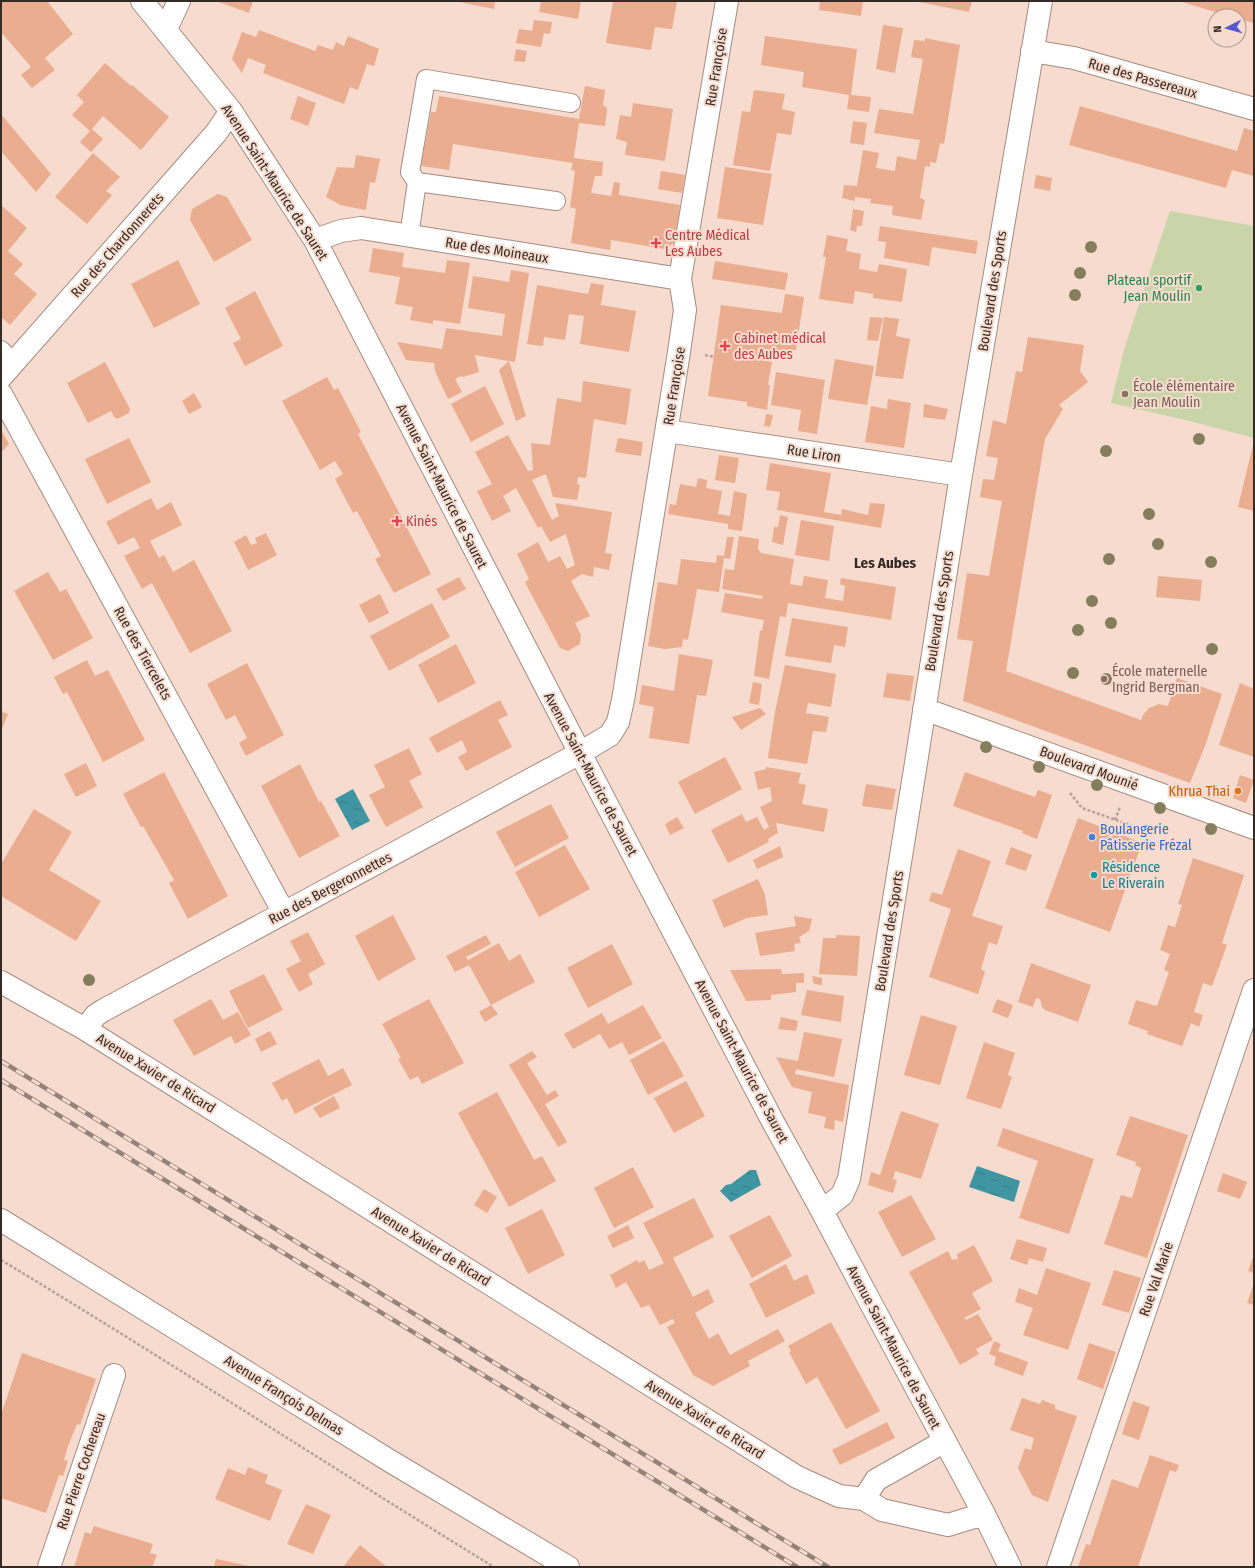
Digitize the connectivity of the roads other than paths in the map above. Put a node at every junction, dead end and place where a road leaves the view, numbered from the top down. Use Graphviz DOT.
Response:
graph roads {
  1 [pos="142,1"];
  2 [pos="179,1"];
  3 [pos="727,1"];
  4 [pos="1040,1"];
  5 [pos="166,29"];
  6 [pos="1032,51"];
  7 [pos="571,103"];
  8 [pos="1254,109"];
  9 [pos="231,111"];
  10 [pos="417,182"];
  11 [pos="556,201"];
  12 [pos="409,236"];
  13 [pos="315,240"];
  14 [pos="680,279"];
  15 [pos="5,363"];
  16 [pos="1,394"];
  17 [pos="666,431"];
  18 [pos="961,475"];
  19 [pos="924,709"];
  20 [pos="580,753"];
  21 [pos="1254,828"];
  22 [pos="284,913"];
  23 [pos="1,982"];
  24 [pos="1254,990"];
  25 [pos="85,1029"];
  26 [pos="822,1211"];
  27 [pos="1,1220"];
  28 [pos="114,1375"];
  29 [pos="945,1441"];
  30 [pos="864,1499"];
  31 [pos="984,1514"];
  32 [pos="49,1567"];
  33 [pos="568,1567"];
  34 [pos="1010,1567"];
  35 [pos="1058,1567"];
  1 -- 5 [label="street, Avenue Saint-Maurice de Sauret"];
  2 -- 5 [label="street"];
  3 -- 14 [label="street, Rue Françoise"];
  4 -- 6 [label="street, Boulevard des Sports"];
  5 -- 9 [label="street, Avenue Saint-Maurice de Sauret"];
  6 -- 8 [label="street, Rue des Passereaux"];
  6 -- 18 [label="street, Boulevard des Sports"];
  7 -- 10 [label="lane"];
  9 -- 13 [label="street, Avenue Saint-Maurice de Sauret"];
  9 -- 15 [label="street, Rue des Chardonnerets"];
  10 -- 11 [label="lane"];
  10 -- 12 [label="lane"];
  12 -- 13 [label="street, Rue des Moineaux"];
  12 -- 14 [label="street, Rue des Moineaux"];
  13 -- 20 [label="street, Avenue Saint-Maurice de Sauret"];
  14 -- 17 [label="street, Rue Françoise"];
  16 -- 22 [label="street, Rue des Tiercelets"];
  17 -- 18 [label="street, Rue Liron"];
  17 -- 20 [label="street, Rue Françoise"];
  18 -- 19 [label="street, Boulevard des Sports"];
  19 -- 21 [label="street, Boulevard Mounié"];
  19 -- 26 [label="street, Boulevard des Sports"];
  20 -- 22 [label="street, Rue des Bergeronnettes"];
  20 -- 26 [label="street, Avenue Saint-Maurice de Sauret"];
  22 -- 25 [label="street, Rue des Bergeronnettes"];
  23 -- 25 [label="street, Avenue Xavier de Ricard"];
  24 -- 35 [label="street, Rue Val Marie"];
  25 -- 30 [label="street, Avenue Xavier de Ricard"];
  26 -- 29 [label="street, Avenue Saint-Maurice de Sauret"];
  27 -- 33 [label="street, Avenue François Delmas"];
  28 -- 32 [label="street, Rue Pierre Cochereau"];
  29 -- 30 [label="street"];
  29 -- 31 [label="street, Avenue Saint-Maurice de Sauret"];
  30 -- 31 [label="street, Avenue Xavier de Ricard"];
  31 -- 34 [label="street, Avenue Saint-Maurice de Sauret"];
}
